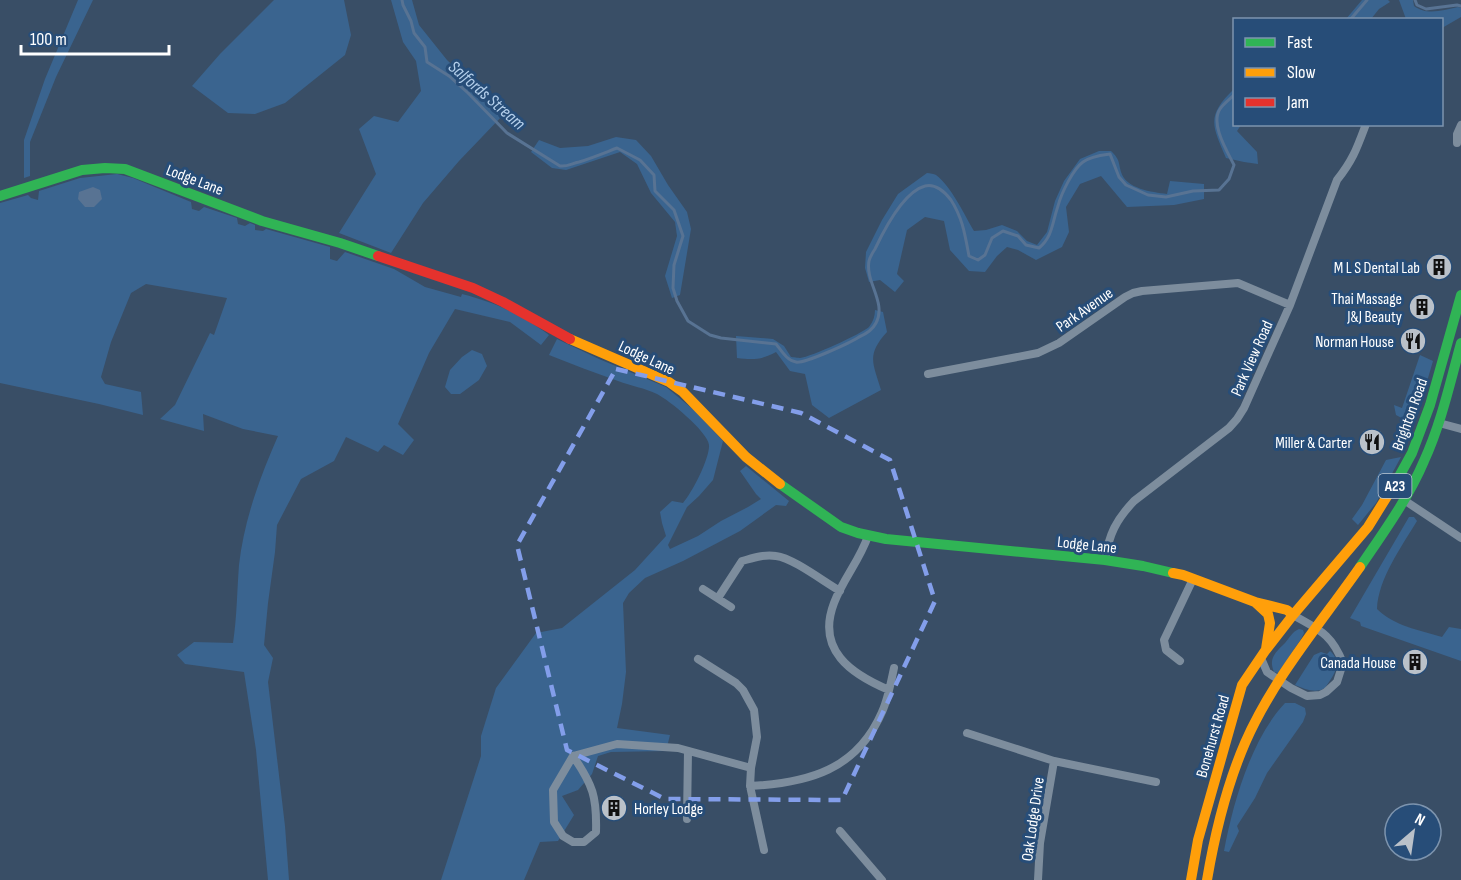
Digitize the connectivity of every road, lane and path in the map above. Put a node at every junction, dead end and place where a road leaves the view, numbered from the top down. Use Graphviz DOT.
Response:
graph roads {
  1 [pos="1461,125"];
  2 [pos="1365,126"];
  3 [pos="1457,143"];
  4 [pos="0,196"];
  5 [pos="1461,295"];
  6 [pos="1290,305"];
  7 [pos="1461,343"];
  8 [pos="928,374"];
  9 [pos="1439,423"];
  10 [pos="1461,429"];
  11 [pos="1404,500"];
  12 [pos="868,536"];
  13 [pos="1461,538"];
  14 [pos="1106,560"];
  15 [pos="1193,579"];
  16 [pos="703,589"];
  17 [pos="840,591"];
  18 [pos="718,598"];
  19 [pos="1255,602"];
  20 [pos="731,607"];
  21 [pos="1293,615"];
  22 [pos="1316,628"];
  23 [pos="1263,654"];
  24 [pos="698,659"];
  25 [pos="1180,661"];
  26 [pos="894,668"];
  27 [pos="1279,681"];
  28 [pos="889,690"];
  29 [pos="967,733"];
  30 [pos="688,751"];
  31 [pos="573,756"];
  32 [pos="1054,761"];
  33 [pos="751,768"];
  34 [pos="1156,782"];
  35 [pos="750,786"];
  36 [pos="687,819"];
  37 [pos="840,831"];
  38 [pos="764,850"];
  39 [pos="882,880"];
  40 [pos="1038,880"];
  41 [pos="1191,880"];
  42 [pos="1207,880"];
  1 -- 3 [label="street"];
  2 -- 6 [label="street, Park View Road"];
  4 -- 12 [label="street, Lodge Lane"];
  5 -- 21 [label="street, Brighton Road / A23"];
  6 -- 8 [label="street, Park Avenue"];
  6 -- 14 [label="street, Park View Road"];
  7 -- 9 [label="street, Brighton Road / A23"];
  9 -- 10 [label="street"];
  9 -- 11 [label="street, Brighton Road / A23"];
  11 -- 13 [label="street"];
  11 -- 22 [label="street, Brighton Road / A23"];
  12 -- 14 [label="street, Lodge Lane"];
  12 -- 17 [label="street"];
  14 -- 15 [label="street, Lodge Lane"];
  15 -- 19 [label="street, Lodge Lane"];
  15 -- 25 [label="street"];
  16 -- 18 [label="street"];
  17 -- 18 [label="street"];
  17 -- 28 [label="street"];
  18 -- 20 [label="street"];
  19 -- 21 [label="street, Lodge Lane"];
  19 -- 23 [label="street"];
  21 -- 22 [label="street"];
  21 -- 23 [label="street, Bonehurst Road / A23"];
  22 -- 27 [label="street, Bonehurst Road / A23"];
  22 -- 27 [label="street"];
  23 -- 27 [label="street"];
  23 -- 41 [label="street, Bonehurst Road / A23"];
  24 -- 33 [label="street"];
  26 -- 28 [label="street"];
  27 -- 42 [label="street, Bonehurst Road / A23"];
  28 -- 35 [label="street"];
  29 -- 32 [label="street, Oak Lodge Drive"];
  30 -- 31 [label="street"];
  30 -- 33 [label="street"];
  30 -- 36 [label="street"];
  31 -- 31 [label="street"];
  32 -- 34 [label="street, Oak Lodge Drive"];
  32 -- 40 [label="street, Oak Lodge Drive"];
  33 -- 35 [label="street"];
  35 -- 38 [label="street"];
  37 -- 39 [label="street"];
}
